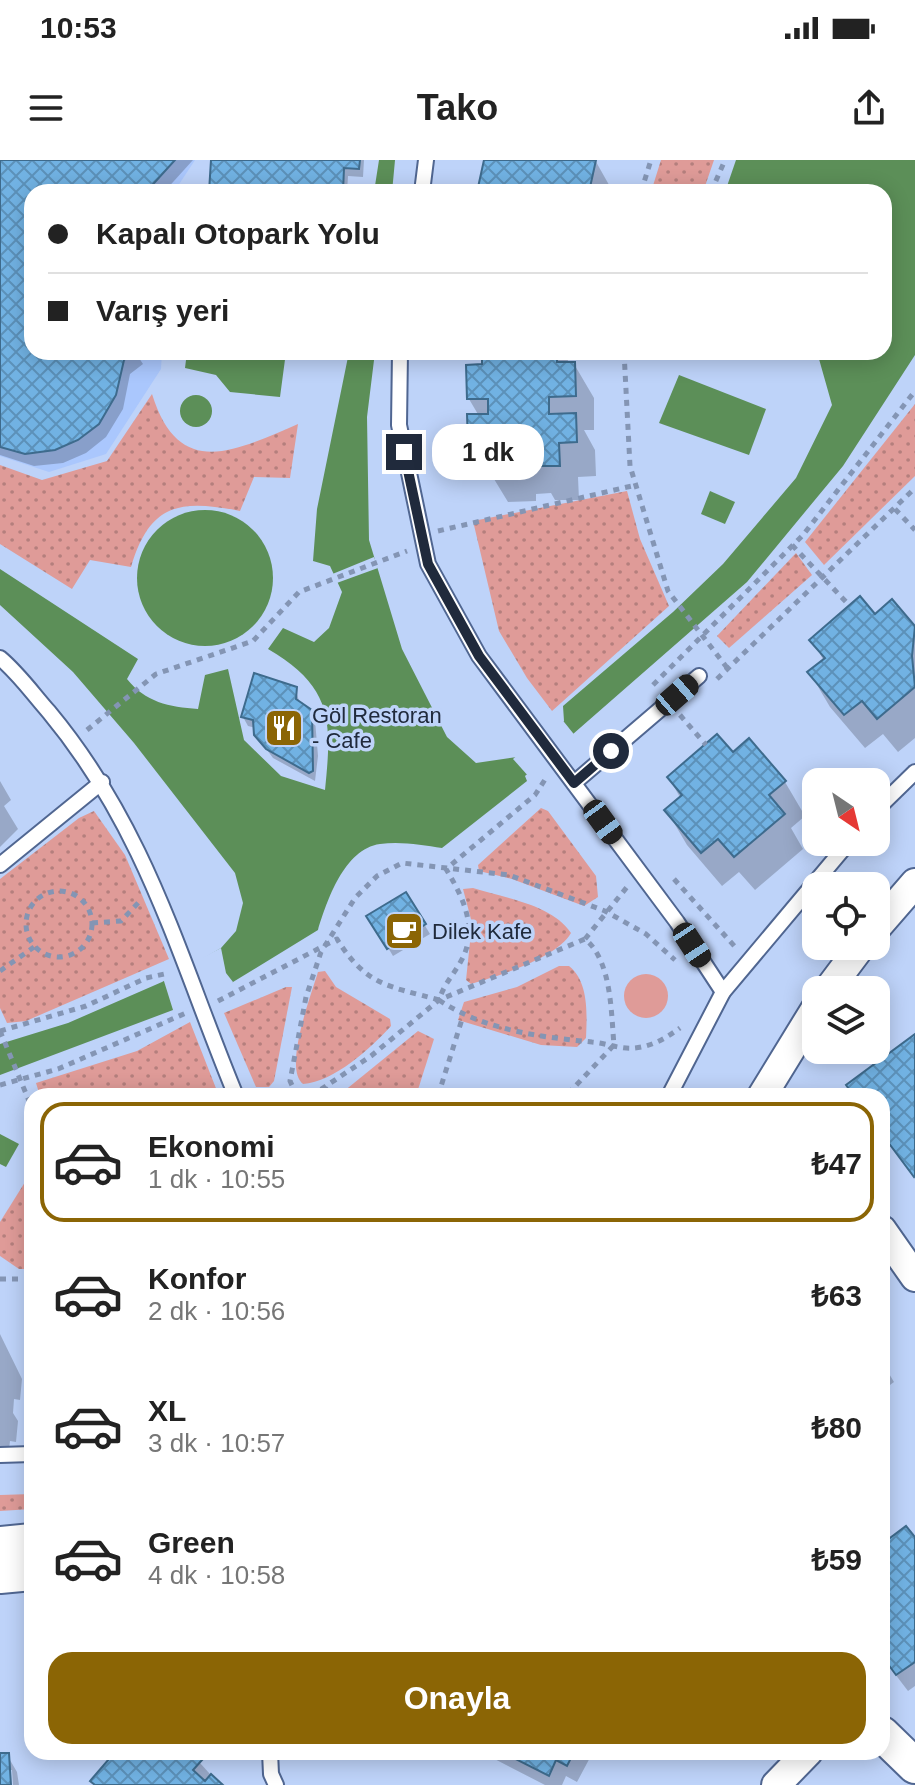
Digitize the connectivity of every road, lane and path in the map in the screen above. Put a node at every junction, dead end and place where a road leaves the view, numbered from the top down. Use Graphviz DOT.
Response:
graph roads {
  1 [pos="426,160"];
  2 [pos="651,160"];
  3 [pos="725,160"];
  4 [pos="423,184"];
  5 [pos="644,184"];
  6 [pos="714,184"];
  7 [pos="400,360"];
  8 [pos="624,360"];
  9 [pos="915,391"];
  10 [pos="636,485"];
  11 [pos="915,488"];
  12 [pos="895,509"];
  13 [pos="915,530"];
  14 [pos="422,541"];
  15 [pos="792,545"];
  16 [pos="824,579"];
  17 [pos="849,605"];
  18 [pos="701,638"];
  19 [pos="0,658"];
  20 [pos="728,669"];
  21 [pos="704,681"];
  22 [pos="648,689"];
  23 [pos="689,705"];
  24 [pos="679,714"];
  25 [pos="667,724"];
  26 [pos="86,730"];
  27 [pos="706,745"];
  28 [pos="560,764"];
  29 [pos="915,772"];
  30 [pos="102,782"];
  31 [pos="574,783"];
  32 [pos="890,796"];
  33 [pos="837,856"];
  34 [pos="0,865"];
  35 [pos="446,869"];
  36 [pos="672,877"];
  37 [pos="633,882"];
  38 [pos="915,883"];
  39 [pos="146,897"];
  40 [pos="605,911"];
  41 [pos="890,912"];
  42 [pos="92,923"];
  43 [pos="585,939"];
  44 [pos="326,944"];
  45 [pos="34,947"];
  46 [pos="749,961"];
  47 [pos="682,966"];
  48 [pos="177,970"];
  49 [pos="0,971"];
  50 [pos="723,992"];
  51 [pos="439,1000"];
  52 [pos="200,1009"];
  53 [pos="463,1016"];
  54 [pos="687,1023"];
  55 [pos="0,1031"];
  56 [pos="802,1031"];
  57 [pos="614,1045"];
  58 [pos="21,1080"];
  59 [pos="0,1085"];
  60 [pos="24,1088"];
  61 [pos="233,1088"];
  62 [pos="293,1088"];
  63 [pos="325,1088"];
  64 [pos="440,1088"];
  65 [pos="574,1088"];
  66 [pos="673,1088"];
  67 [pos="767,1088"];
  68 [pos="890,1238"];
  69 [pos="910,1257"];
  70 [pos="0,1279"];
  71 [pos="24,1279"];
  72 [pos="24,1454"];
  73 [pos="0,1455"];
  74 [pos="24,1542"];
  75 [pos="0,1544"];
  76 [pos="24,1574"];
  77 [pos="0,1576"];
  78 [pos="890,1742"];
  79 [pos="270,1760"];
  80 [pos="800,1760"];
  81 [pos="915,1766"];
  82 [pos="276,1785"];
  83 [pos="776,1785"];
  1 -- 4 [label="lane"];
  2 -- 5 [label="path"];
  3 -- 6 [label="path"];
  7 -- 14 [label="lane"];
  8 -- 10 [label="path"];
  9 -- 15 [label="path"];
  10 -- 14 [label="path"];
  10 -- 18 [label="path"];
  11 -- 12 [label="path"];
  12 -- 13 [label="path"];
  12 -- 16 [label="path"];
  14 -- 26 [label="path"];
  14 -- 28 [label="lane"];
  15 -- 16 [label="path"];
  15 -- 18 [label="path"];
  16 -- 17 [label="path"];
  16 -- 20 [label="path"];
  18 -- 20 [label="path"];
  18 -- 22 [label="path"];
  19 -- 30 [label="lane"];
  20 -- 21 [label="path"];
  21 -- 31 [label="lane"];
  23 -- 24 [label="path"];
  24 -- 25 [label="path"];
  24 -- 27 [label="path"];
  28 -- 31 [label="lane"];
  28 -- 35 [label="path"];
  29 -- 32 [label="lane"];
  30 -- 34 [label="lane"];
  30 -- 52 [label="lane"];
  31 -- 50 [label="lane"];
  33 -- 46 [label="lane"];
  35 -- 40 [label="path"];
  35 -- 44 [label="path"];
  35 -- 51 [label="path"];
  36 -- 46 [label="path"];
  37 -- 40 [label="path"];
  38 -- 41 [label="street"];
  39 -- 42 [label="path"];
  40 -- 43 [label="path"];
  40 -- 47 [label="path"];
  42 -- 45 [label="path"];
  42 -- 45 [label="path"];
  43 -- 51 [label="path"];
  43 -- 57 [label="path"];
  44 -- 51 [label="path"];
  44 -- 52 [label="path"];
  44 -- 62 [label="path"];
  45 -- 49 [label="path"];
  46 -- 50 [label="lane"];
  48 -- 55 [label="path"];
  50 -- 66 [label="lane"];
  51 -- 53 [label="path"];
  51 -- 63 [label="path"];
  52 -- 58 [label="path"];
  52 -- 61 [label="lane"];
  53 -- 57 [label="path"];
  53 -- 64 [label="path"];
  54 -- 57 [label="path"];
  55 -- 58 [label="path"];
  56 -- 67 [label="street"];
  57 -- 65 [label="path"];
  58 -- 59 [label="path"];
  58 -- 60 [label="path"];
  68 -- 69 [label="street"];
  70 -- 71 [label="path"];
  72 -- 73 [label="lane"];
  74 -- 75 [label="street"];
  76 -- 77 [label="street"];
  78 -- 81 [label="street"];
  79 -- 82 [label="lane"];
  80 -- 83 [label="street"];
}
